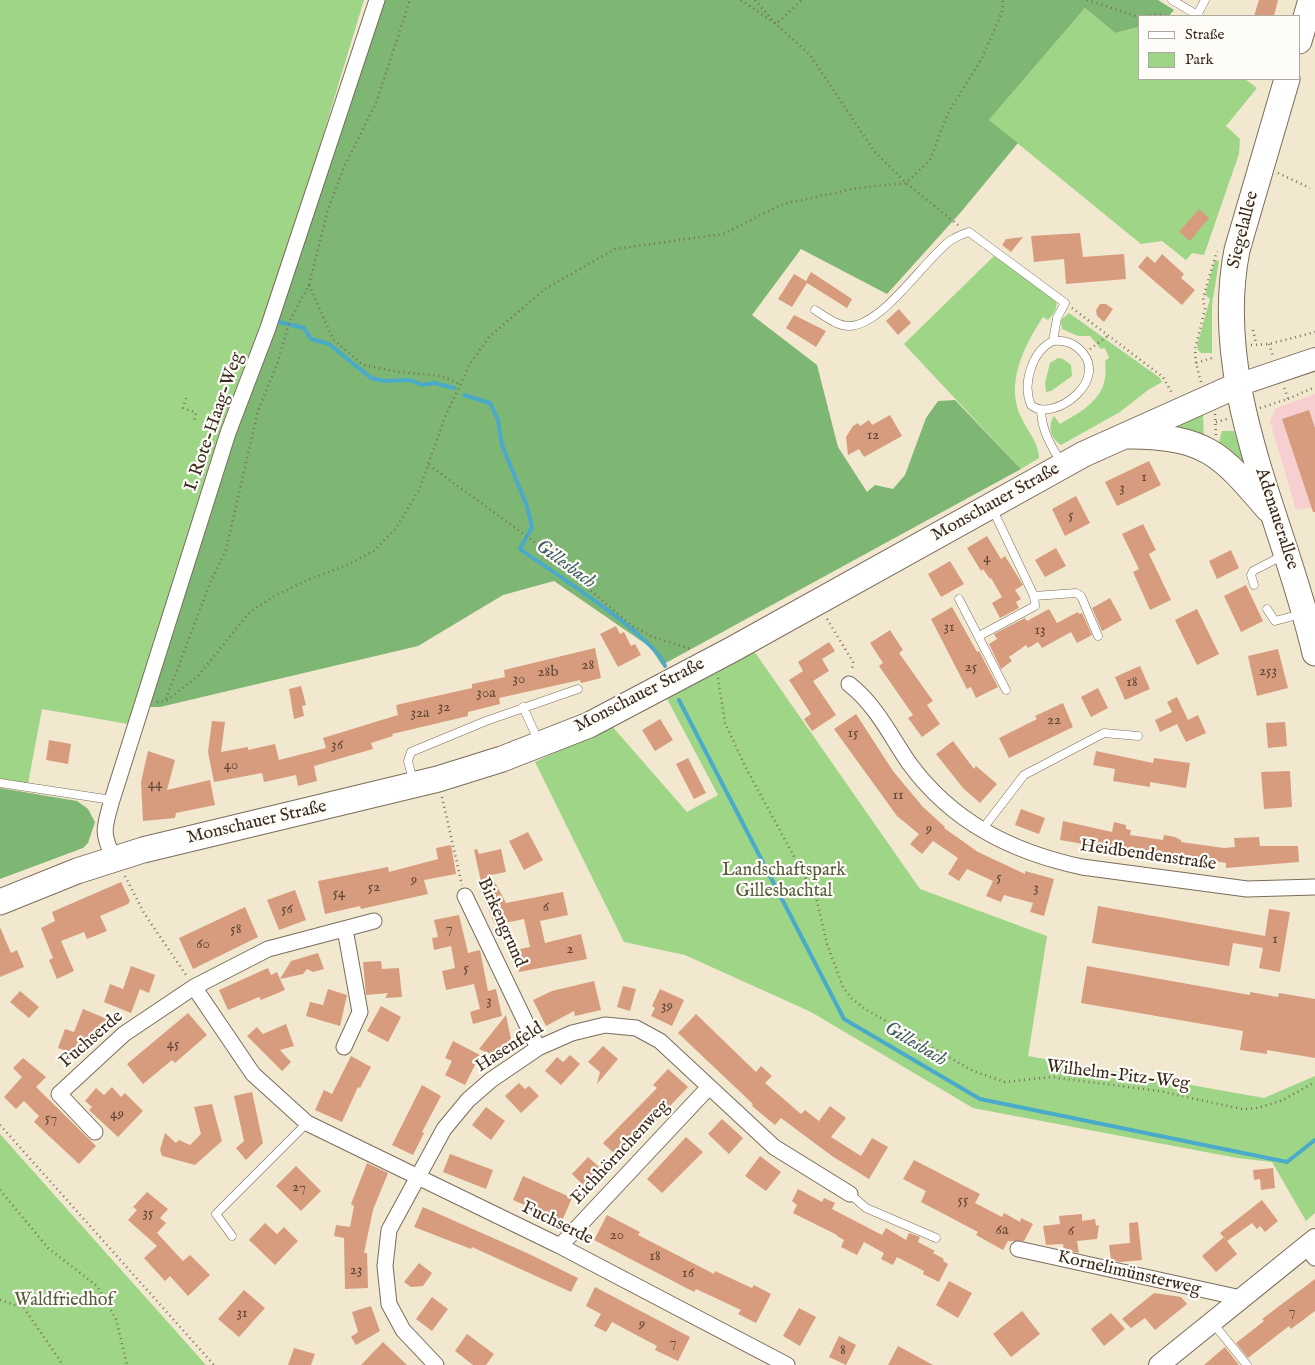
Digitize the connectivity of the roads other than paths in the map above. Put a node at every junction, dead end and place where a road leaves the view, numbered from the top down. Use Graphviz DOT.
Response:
graph roads {
  1 [pos="377,0"];
  2 [pos="1172,0"];
  3 [pos="1205,0"];
  4 [pos="1311,0"];
  5 [pos="1196,15"];
  6 [pos="1198,15"];
  7 [pos="1300,38"];
  8 [pos="1287,80"];
  9 [pos="815,310"];
  10 [pos="1053,341"];
  11 [pos="1315,359"];
  12 [pos="1238,386"];
  13 [pos="1041,411"];
  14 [pos="1122,436"];
  15 [pos="1063,466"];
  16 [pos="991,506"];
  17 [pos="1276,518"];
  18 [pos="1287,553"];
  19 [pos="1254,585"];
  20 [pos="1034,596"];
  21 [pos="959,599"];
  22 [pos="1267,609"];
  23 [pos="1306,612"];
  24 [pos="979,636"];
  25 [pos="1098,636"];
  26 [pos="1315,653"];
  27 [pos="849,684"];
  28 [pos="578,689"];
  29 [pos="1006,690"];
  30 [pos="523,707"];
  31 [pos="1138,736"];
  32 [pos="540,744"];
  33 [pos="0,783"];
  34 [pos="414,786"];
  35 [pos="112,800"];
  36 [pos="981,831"];
  37 [pos="114,859"];
  38 [pos="1315,887"];
  39 [pos="465,896"];
  40 [pos="0,902"];
  41 [pos="374,921"];
  42 [pos="345,929"];
  43 [pos="194,987"];
  44 [pos="344,1047"];
  45 [pos="538,1048"];
  46 [pos="709,1087"];
  47 [pos="307,1122"];
  48 [pos="94,1132"];
  49 [pos="416,1177"];
  50 [pos="850,1194"];
  51 [pos="232,1236"];
  52 [pos="936,1238"];
  53 [pos="560,1246"];
  54 [pos="1312,1248"];
  55 [pos="1018,1249"];
  56 [pos="1241,1298"];
  57 [pos="1212,1322"];
  58 [pos="429,1363"];
  59 [pos="787,1365"];
  60 [pos="1158,1365"];
  61 [pos="1247,1365"];
  1 -- 35 [label="street, I. Rote-Haag-Weg"];
  2 -- 5 [label="lane"];
  3 -- 6 [label="lane"];
  4 -- 7 [label="main road"];
  8 -- 12 [label="main road, Siegelallee"];
  9 -- 10 [label="lane"];
  10 -- 13 [label="lane"];
  10 -- 13 [label="lane"];
  11 -- 12 [label="main road"];
  12 -- 14 [label="main road, Monschauer Straße"];
  12 -- 17 [label="main road, Adenauerallee"];
  13 -- 15 [label="lane"];
  14 -- 15 [label="main road, Monschauer Straße"];
  14 -- 17 [label="main road"];
  15 -- 16 [label="main road, Monschauer Straße"];
  16 -- 20 [label="lane"];
  16 -- 32 [label="main road, Monschauer Straße"];
  17 -- 18 [label="main road, Adenauerallee"];
  18 -- 19 [label="lane"];
  18 -- 23 [label="main road, Adenauerallee"];
  20 -- 24 [label="lane"];
  20 -- 25 [label="lane"];
  21 -- 24 [label="lane"];
  22 -- 23 [label="lane"];
  23 -- 26 [label="main road, Adenauerallee"];
  24 -- 29 [label="lane"];
  27 -- 36 [label="street, Heidbendenstraße"];
  28 -- 30 [label="lane"];
  30 -- 32 [label="lane"];
  30 -- 34 [label="lane"];
  31 -- 36 [label="lane"];
  32 -- 34 [label="main road, Monschauer Straße"];
  33 -- 35 [label="lane"];
  34 -- 37 [label="main road, Monschauer Straße"];
  35 -- 37 [label="street, I. Rote-Haag-Weg"];
  36 -- 38 [label="street, Heidbendenstraße"];
  37 -- 40 [label="main road, Monschauer Straße"];
  39 -- 45 [label="street, Birkengrund"];
  41 -- 42 [label="street, Fuchserde"];
  42 -- 43 [label="street, Fuchserde"];
  42 -- 44 [label="street"];
  43 -- 47 [label="street, Fuchserde"];
  43 -- 48 [label="street, Fuchserde"];
  45 -- 46 [label="street, Hasenfeld"];
  45 -- 49 [label="street, Hasenfeld"];
  46 -- 50 [label="street, Hasenfeld"];
  46 -- 53 [label="street, Eichhörnchenweg"];
  47 -- 49 [label="street, Fuchserde"];
  47 -- 51 [label="lane"];
  49 -- 53 [label="street, Fuchserde"];
  49 -- 58 [label="street, Hasenfeld"];
  50 -- 52 [label="lane"];
  53 -- 59 [label="street, Fuchserde"];
  54 -- 56 [label="street, Kornelimünsterweg"];
  55 -- 56 [label="street, Kornelimünsterweg"];
  56 -- 57 [label="street, Kornelimünsterweg"];
  57 -- 60 [label="street, Kornelimünsterweg"];
  57 -- 61 [label="lane"];
}
